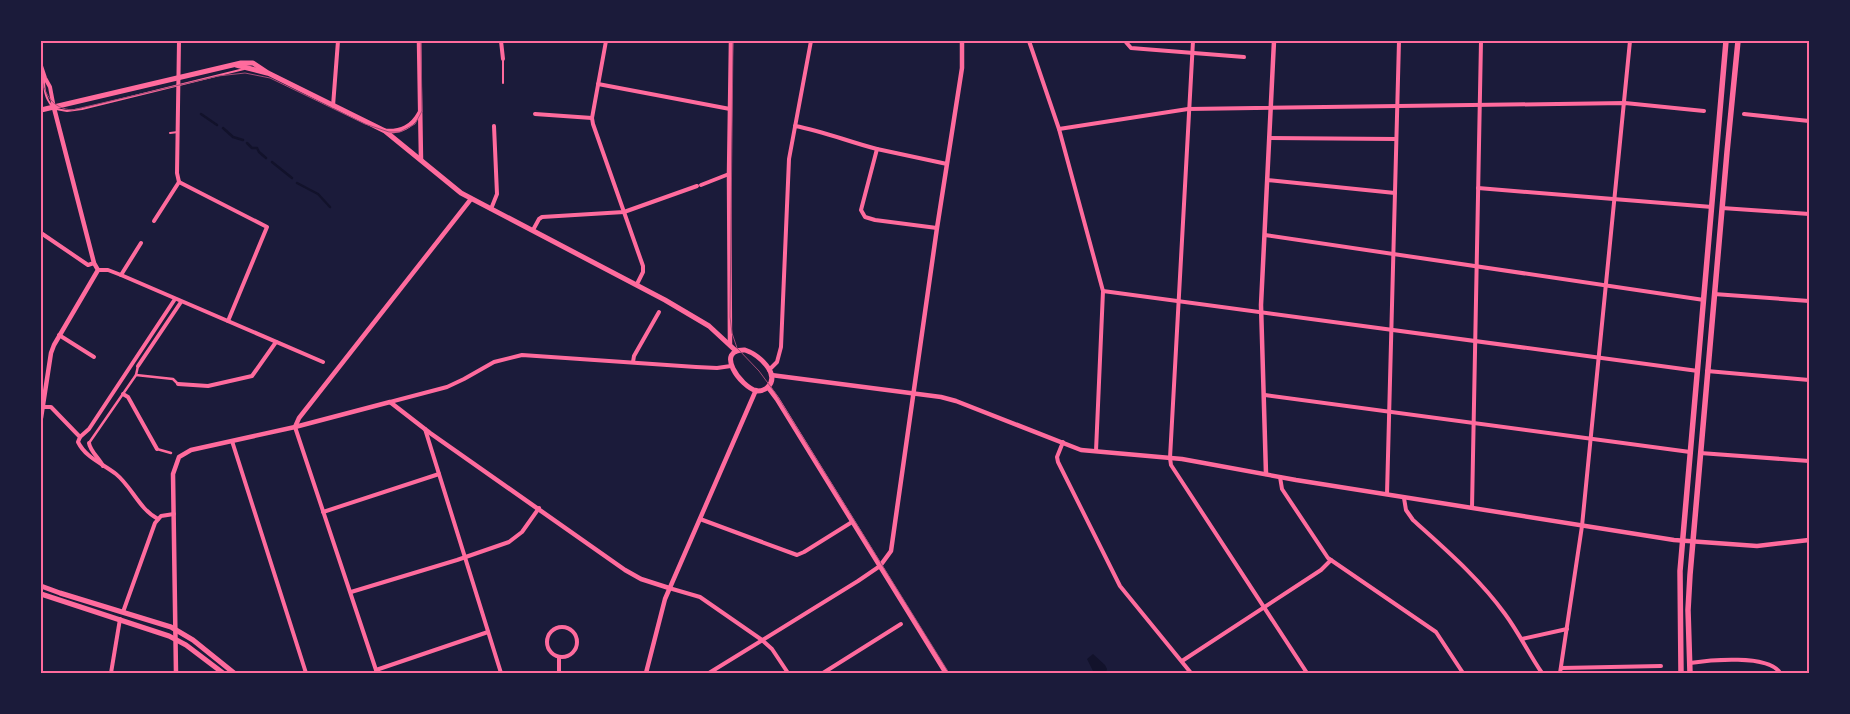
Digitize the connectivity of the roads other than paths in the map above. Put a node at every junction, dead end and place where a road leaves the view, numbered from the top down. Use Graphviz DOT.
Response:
graph roads {
  1 [pos="179,41"];
  2 [pos="338,41"];
  3 [pos="419,41"];
  4 [pos="501,41"];
  5 [pos="606,41"];
  6 [pos="731,41"];
  7 [pos="811,41"];
  8 [pos="962,41"];
  9 [pos="1029,41"];
  10 [pos="1124,41"];
  11 [pos="1192,41"];
  12 [pos="1274,41"];
  13 [pos="1399,41"];
  14 [pos="1481,41"];
  15 [pos="1630,41"];
  16 [pos="1726,41"];
  17 [pos="1738,41"];
  18 [pos="1192,53"];
  19 [pos="1244,57"];
  20 [pos="503,59"];
  21 [pos="236,65"];
  22 [pos="41,66"];
  23 [pos="246,69"];
  24 [pos="268,73"];
  25 [pos="179,77"];
  26 [pos="503,83"];
  27 [pos="598,84"];
  28 [pos="179,85"];
  29 [pos="1625,103"];
  30 [pos="1480,104"];
  31 [pos="1398,105"];
  32 [pos="333,106"];
  33 [pos="54,108"];
  34 [pos="1271,108"];
  35 [pos="730,109"];
  36 [pos="1188,109"];
  37 [pos="41,110"];
  38 [pos="421,111"];
  39 [pos="1704,111"];
  40 [pos="535,114"];
  41 [pos="1744,114"];
  42 [pos="592,118"];
  43 [pos="1809,121"];
  44 [pos="494,126"];
  45 [pos="795,126"];
  46 [pos="1059,129"];
  47 [pos="385,131"];
  48 [pos="178,132"];
  49 [pos="170,133"];
  50 [pos="1270,138"];
  51 [pos="1396,139"];
  52 [pos="877,149"];
  53 [pos="421,160"];
  54 [pos="947,164"];
  55 [pos="729,174"];
  56 [pos="1267,180"];
  57 [pos="179,182"];
  58 [pos="1478,188"];
  59 [pos="1395,193"];
  60 [pos="1615,198"];
  61 [pos="471,199"];
  62 [pos="1712,207"];
  63 [pos="1722,208"];
  64 [pos="491,209"];
  65 [pos="624,212"];
  66 [pos="1809,214"];
  67 [pos="154,221"];
  68 [pos="936,228"];
  69 [pos="533,230"];
  70 [pos="41,233"];
  71 [pos="1265,235"];
  72 [pos="140,243"];
  73 [pos="1394,254"];
  74 [pos="94,263"];
  75 [pos="1477,266"];
  76 [pos="98,270"];
  77 [pos="121,275"];
  78 [pos="637,284"];
  79 [pos="1606,285"];
  80 [pos="1103,291"];
  81 [pos="1714,294"];
  82 [pos="175,300"];
  83 [pos="1704,300"];
  84 [pos="1178,301"];
  85 [pos="1809,301"];
  86 [pos="181,302"];
  87 [pos="659,312"];
  88 [pos="1262,312"];
  89 [pos="228,321"];
  90 [pos="1391,329"];
  91 [pos="60,335"];
  92 [pos="1475,340"];
  93 [pos="276,342"];
  94 [pos="730,344"];
  95 [pos="736,351"];
  96 [pos="94,357"];
  97 [pos="1600,357"];
  98 [pos="323,362"];
  99 [pos="633,362"];
  100 [pos="138,366"];
  101 [pos="731,366"];
  102 [pos="1698,371"];
  103 [pos="1707,371"];
  104 [pos="770,372"];
  105 [pos="136,375"];
  106 [pos="1809,380"];
  107 [pos="178,384"];
  108 [pos="768,387"];
  109 [pos="756,390"];
  110 [pos="914,393"];
  111 [pos="123,394"];
  112 [pos="1265,395"];
  113 [pos="390,402"];
  114 [pos="43,407"];
  115 [pos="1390,411"];
  116 [pos="41,418"];
  117 [pos="1474,424"];
  118 [pos="296,427"];
  119 [pos="425,429"];
  120 [pos="80,437"];
  121 [pos="1591,440"];
  122 [pos="232,441"];
  123 [pos="1063,442"];
  124 [pos="89,443"];
  125 [pos="157,449"];
  126 [pos="1096,451"];
  127 [pos="1690,452"];
  128 [pos="171,453"];
  129 [pos="1700,454"];
  130 [pos="1170,458"];
  131 [pos="1809,461"];
  132 [pos="103,466"];
  133 [pos="439,474"];
  134 [pos="1266,474"];
  135 [pos="1280,477"];
  136 [pos="1387,494"];
  137 [pos="1404,498"];
  138 [pos="539,508"];
  139 [pos="1472,508"];
  140 [pos="323,512"];
  141 [pos="174,514"];
  142 [pos="158,519"];
  143 [pos="700,519"];
  144 [pos="852,522"];
  145 [pos="1582,526"];
  146 [pos="1682,540"];
  147 [pos="1809,540"];
  148 [pos="1693,541"];
  149 [pos="465,558"];
  150 [pos="1331,560"];
  151 [pos="880,566"];
  152 [pos="41,586"];
  153 [pos="669,588"];
  154 [pos="351,592"];
  155 [pos="41,594"];
  156 [pos="1264,607"];
  157 [pos="123,612"];
  158 [pos="120,619"];
  159 [pos="901,624"];
  160 [pos="176,629"];
  161 [pos="1567,629"];
  162 [pos="488,632"];
  163 [pos="176,639"];
  164 [pos="1522,639"];
  165 [pos="762,640"];
  166 [pos="559,656"];
  167 [pos="1182,661"];
  168 [pos="1690,663"];
  169 [pos="1661,666"];
  170 [pos="1560,670"];
  171 [pos="377,671"];
  172 [pos="111,673"];
  173 [pos="176,673"];
  174 [pos="223,673"];
  175 [pos="234,673"];
  176 [pos="306,673"];
  177 [pos="501,673"];
  178 [pos="559,673"];
  179 [pos="646,673"];
  180 [pos="709,673"];
  181 [pos="788,673"];
  182 [pos="823,673"];
  183 [pos="946,673"];
  184 [pos="1191,673"];
  185 [pos="1307,673"];
  186 [pos="1463,673"];
  187 [pos="1542,673"];
  188 [pos="1680,673"];
  189 [pos="1690,673"];
  190 [pos="1780,673"];
  1 -- 25 [label="street"];
  2 -- 32 [label="street"];
  3 -- 38 [label="street"];
  4 -- 20 [label="street"];
  5 -- 27 [label="street"];
  6 -- 35 [label="street"];
  7 -- 45 [label="street"];
  8 -- 54 [label="street"];
  9 -- 46 [label="street"];
  10 -- 18 [label="street"];
  11 -- 18 [label="street"];
  12 -- 34 [label="street"];
  13 -- 31 [label="street"];
  14 -- 30 [label="street"];
  15 -- 29 [label="street"];
  16 -- 62 [label="main road"];
  17 -- 63 [label="main road"];
  18 -- 19 [label="street"];
  18 -- 36 [label="street"];
  20 -- 26 [label="lane"];
  21 -- 23 [label="main road"];
  21 -- 24 [label="main road"];
  21 -- 25 [label="main road"];
  22 -- 33 [label="street"];
  23 -- 24 [label="main road"];
  23 -- 28 [label="lane"];
  24 -- 32 [label="main road"];
  25 -- 28 [label="street"];
  25 -- 33 [label="main road"];
  27 -- 35 [label="street"];
  27 -- 42 [label="street"];
  28 -- 33 [label="lane"];
  28 -- 48 [label="street"];
  29 -- 30 [label="street"];
  29 -- 39 [label="street"];
  29 -- 60 [label="street"];
  30 -- 31 [label="street"];
  30 -- 58 [label="street"];
  31 -- 34 [label="street"];
  31 -- 51 [label="street"];
  32 -- 47 [label="main road"];
  33 -- 37 [label="main road"];
  33 -- 74 [label="street"];
  34 -- 36 [label="street"];
  34 -- 50 [label="street"];
  35 -- 55 [label="street"];
  36 -- 46 [label="street"];
  36 -- 84 [label="street"];
  38 -- 47 [label="street"];
  38 -- 53 [label="street"];
  40 -- 42 [label="street"];
  41 -- 43 [label="street"];
  42 -- 65 [label="street"];
  44 -- 64 [label="street"];
  45 -- 52 [label="street"];
  45 -- 104 [label="street"];
  46 -- 80 [label="street"];
  47 -- 53 [label="main road"];
  48 -- 49 [label="lane"];
  48 -- 57 [label="street"];
  50 -- 51 [label="street"];
  50 -- 56 [label="street"];
  51 -- 59 [label="street"];
  52 -- 54 [label="street"];
  52 -- 68 [label="street"];
  53 -- 61 [label="main road"];
  54 -- 68 [label="street"];
  55 -- 65 [label="street"];
  55 -- 94 [label="street"];
  56 -- 59 [label="street"];
  56 -- 71 [label="street"];
  57 -- 67 [label="street"];
  57 -- 89 [label="street"];
  58 -- 60 [label="street"];
  58 -- 75 [label="street"];
  59 -- 73 [label="street"];
  60 -- 62 [label="street"];
  60 -- 79 [label="street"];
  61 -- 64 [label="main road"];
  61 -- 118 [label="street"];
  62 -- 83 [label="main road"];
  63 -- 66 [label="street"];
  63 -- 81 [label="main road"];
  64 -- 69 [label="main road"];
  65 -- 69 [label="street"];
  65 -- 78 [label="street"];
  68 -- 110 [label="street"];
  69 -- 78 [label="main road"];
  70 -- 74 [label="street"];
  71 -- 73 [label="street"];
  71 -- 88 [label="street"];
  72 -- 77 [label="street"];
  73 -- 75 [label="street"];
  73 -- 90 [label="street"];
  74 -- 76 [label="street"];
  75 -- 79 [label="street"];
  75 -- 92 [label="street"];
  76 -- 77 [label="street"];
  76 -- 91 [label="street"];
  77 -- 82 [label="street"];
  78 -- 94 [label="main road"];
  79 -- 83 [label="street"];
  79 -- 97 [label="street"];
  80 -- 84 [label="street"];
  80 -- 126 [label="street"];
  81 -- 85 [label="street"];
  81 -- 103 [label="main road"];
  82 -- 86 [label="street"];
  82 -- 120 [label="street"];
  83 -- 102 [label="main road"];
  84 -- 88 [label="street"];
  84 -- 130 [label="street"];
  86 -- 89 [label="street"];
  86 -- 100 [label="street"];
  87 -- 99 [label="street"];
  88 -- 90 [label="street"];
  88 -- 112 [label="street"];
  89 -- 93 [label="street"];
  90 -- 92 [label="street"];
  90 -- 115 [label="street"];
  91 -- 96 [label="street"];
  91 -- 114 [label="street"];
  92 -- 97 [label="street"];
  92 -- 117 [label="street"];
  93 -- 98 [label="street"];
  93 -- 107 [label="street"];
  94 -- 95 [label="main road"];
  95 -- 101 [label="main road"];
  95 -- 104 [label="main road"];
  97 -- 102 [label="street"];
  97 -- 121 [label="street"];
  99 -- 101 [label="street"];
  99 -- 113 [label="street"];
  100 -- 105 [label="street"];
  101 -- 109 [label="main road"];
  102 -- 127 [label="main road"];
  103 -- 106 [label="street"];
  103 -- 129 [label="main road"];
  104 -- 108 [label="main road"];
  104 -- 110 [label="street"];
  105 -- 107 [label="street"];
  105 -- 111 [label="street"];
  108 -- 109 [label="main road"];
  108 -- 144 [label="main road"];
  109 -- 143 [label="street"];
  110 -- 123 [label="street"];
  110 -- 151 [label="street"];
  111 -- 124 [label="street"];
  111 -- 125 [label="street"];
  112 -- 115 [label="street"];
  112 -- 134 [label="street"];
  113 -- 118 [label="street"];
  113 -- 119 [label="street"];
  114 -- 116 [label="street"];
  114 -- 120 [label="street"];
  115 -- 117 [label="street"];
  115 -- 136 [label="street"];
  117 -- 121 [label="street"];
  117 -- 139 [label="street"];
  118 -- 122 [label="street"];
  118 -- 140 [label="street"];
  119 -- 133 [label="street"];
  119 -- 138 [label="street"];
  120 -- 132 [label="street"];
  121 -- 127 [label="street"];
  121 -- 145 [label="street"];
  122 -- 141 [label="street"];
  122 -- 176 [label="street"];
  123 -- 126 [label="street"];
  123 -- 167 [label="street"];
  124 -- 132 [label="street"];
  125 -- 128 [label="street"];
  126 -- 130 [label="street"];
  127 -- 146 [label="main road"];
  129 -- 131 [label="street"];
  129 -- 148 [label="main road"];
  130 -- 134 [label="street"];
  130 -- 156 [label="street"];
  132 -- 142 [label="street"];
  133 -- 140 [label="street"];
  133 -- 149 [label="street"];
  134 -- 135 [label="street"];
  135 -- 136 [label="street"];
  135 -- 150 [label="street"];
  136 -- 137 [label="street"];
  137 -- 139 [label="street"];
  137 -- 164 [label="street"];
  138 -- 149 [label="street"];
  138 -- 153 [label="street"];
  139 -- 145 [label="street"];
  140 -- 154 [label="street"];
  141 -- 142 [label="street"];
  141 -- 160 [label="street"];
  142 -- 157 [label="street"];
  143 -- 144 [label="street"];
  143 -- 153 [label="street"];
  144 -- 151 [label="main road"];
  145 -- 146 [label="street"];
  145 -- 161 [label="street"];
  146 -- 148 [label="street"];
  146 -- 188 [label="main road"];
  147 -- 148 [label="street"];
  148 -- 168 [label="main road"];
  149 -- 154 [label="street"];
  149 -- 162 [label="street"];
  150 -- 156 [label="street"];
  150 -- 186 [label="street"];
  151 -- 165 [label="street"];
  151 -- 183 [label="main road"];
  152 -- 157 [label="main road"];
  153 -- 165 [label="street"];
  153 -- 179 [label="street"];
  154 -- 171 [label="street"];
  155 -- 158 [label="main road"];
  156 -- 167 [label="street"];
  156 -- 185 [label="street"];
  157 -- 160 [label="main road"];
  158 -- 163 [label="main road"];
  158 -- 172 [label="street"];
  159 -- 182 [label="street"];
  160 -- 163 [label="street"];
  160 -- 175 [label="main road"];
  161 -- 164 [label="street"];
  161 -- 170 [label="street"];
  162 -- 171 [label="street"];
  162 -- 177 [label="street"];
  163 -- 173 [label="street"];
  163 -- 174 [label="main road"];
  164 -- 187 [label="street"];
  165 -- 180 [label="street"];
  165 -- 181 [label="street"];
  166 -- 166 [label="street"];
  166 -- 178 [label="street"];
  167 -- 184 [label="street"];
  168 -- 189 [label="main road"];
  168 -- 190 [label="street"];
  169 -- 170 [label="street"];
}
